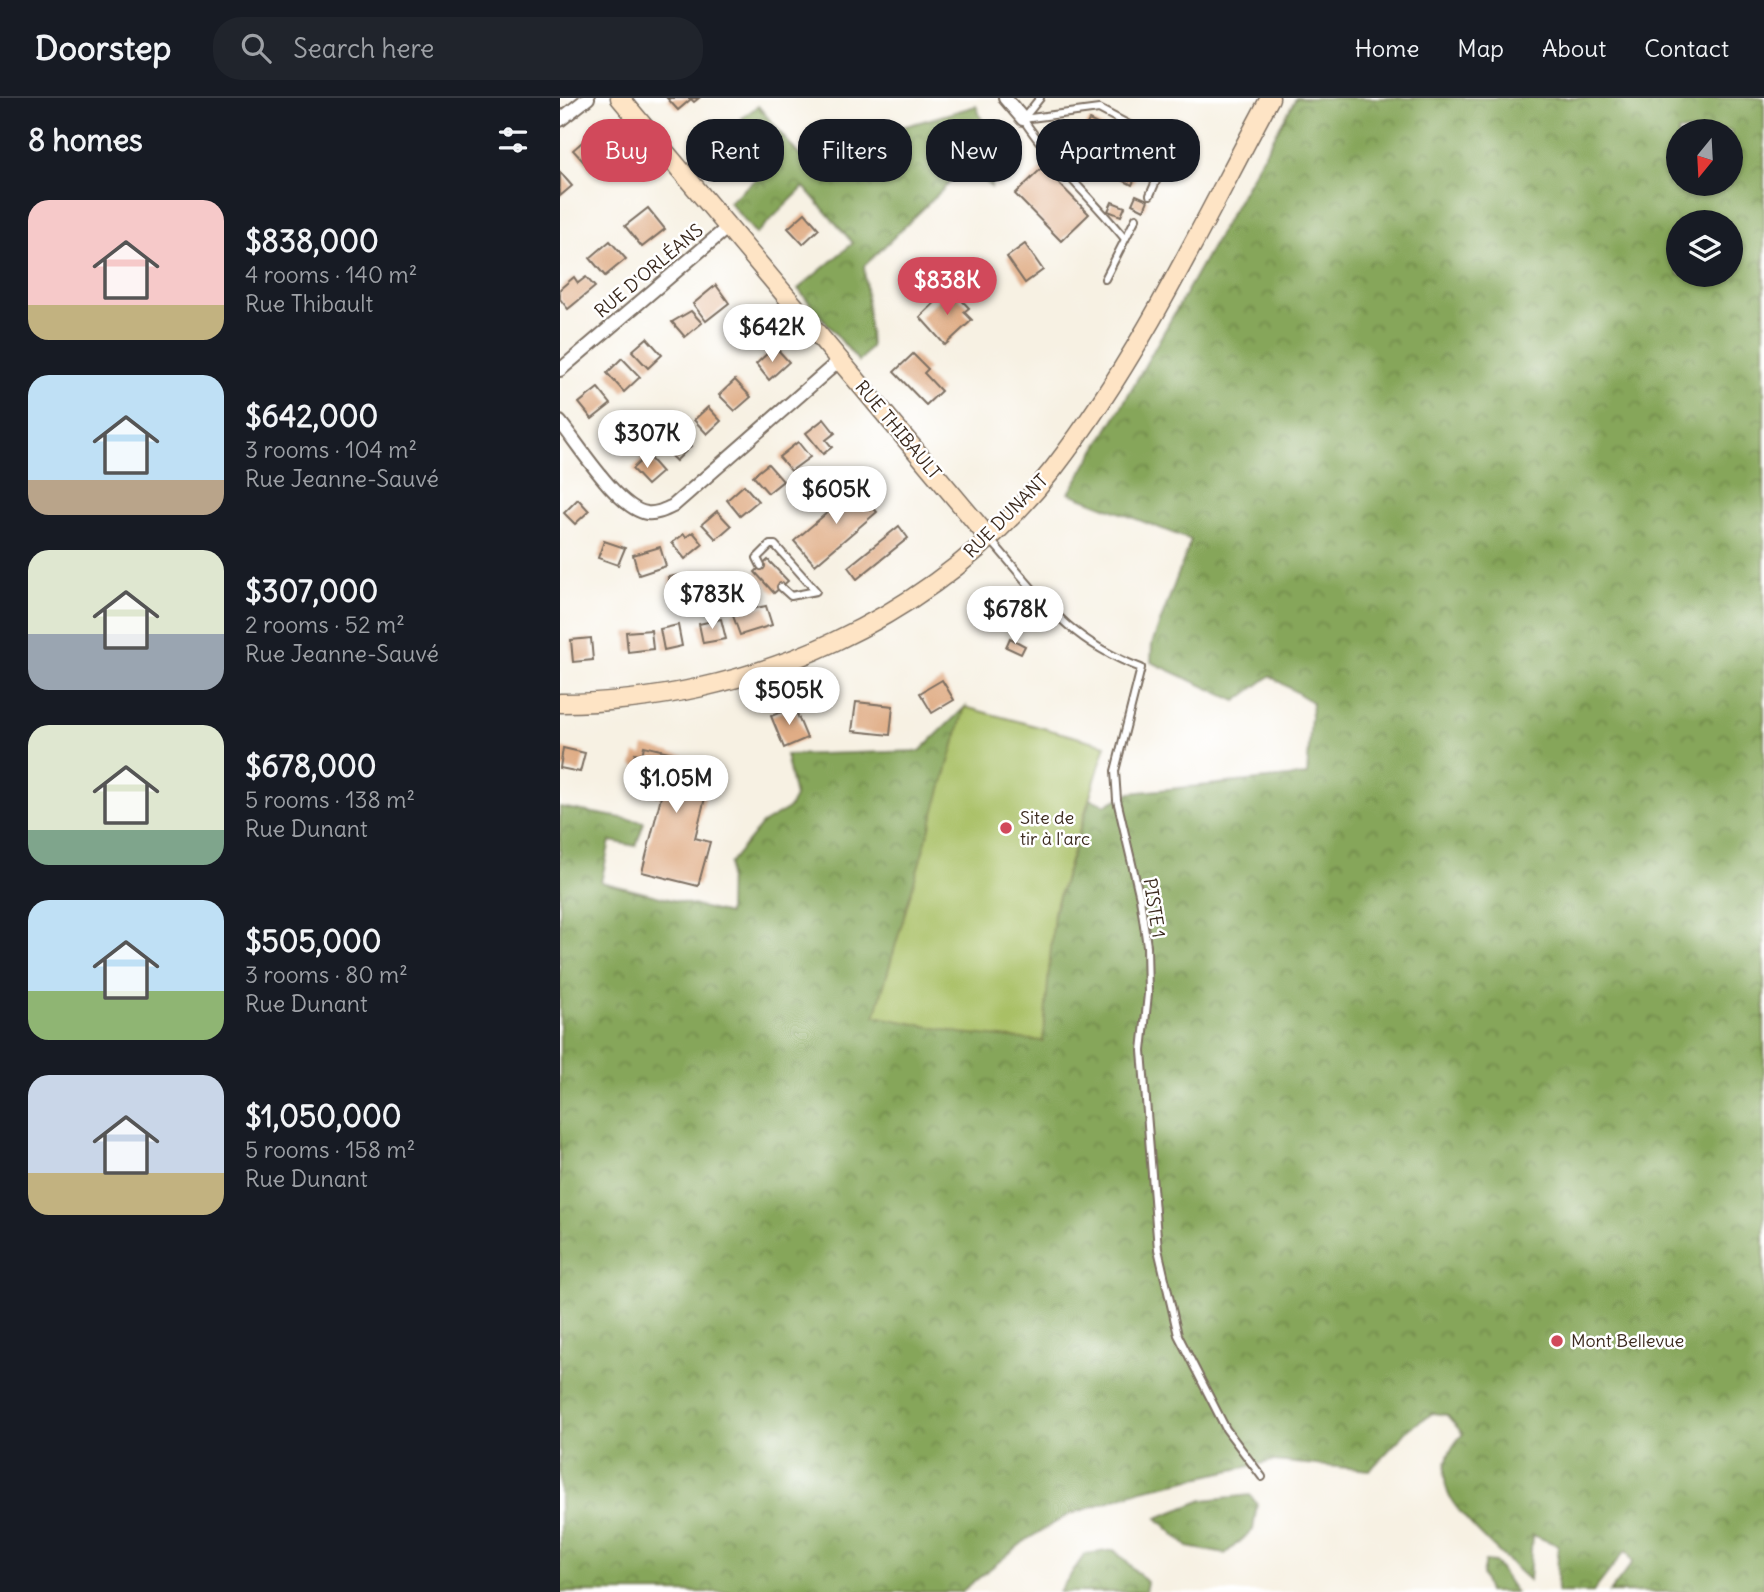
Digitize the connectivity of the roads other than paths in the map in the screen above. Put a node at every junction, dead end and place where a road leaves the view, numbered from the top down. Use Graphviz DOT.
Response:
graph roads {
  1 [pos="588,98"];
  2 [pos="620,98"];
  3 [pos="1005,98"];
  4 [pos="1040,98"];
  5 [pos="1270,98"];
  6 [pos="1023,119"];
  7 [pos="560,120"];
  8 [pos="1150,195"];
  9 [pos="1136,218"];
  10 [pos="728,227"];
  11 [pos="1125,239"];
  12 [pos="1105,279"];
  13 [pos="839,360"];
  14 [pos="560,370"];
  15 [pos="560,422"];
  16 [pos="988,537"];
  17 [pos="761,566"];
  18 [pos="781,587"];
  19 [pos="560,703"];
  20 [pos="1262,1477"];
  1 -- 7 [label="street"];
  2 -- 10 [label="street, RUE THIBAULT"];
  3 -- 6 [label="street"];
  4 -- 6 [label="lane"];
  5 -- 16 [label="street, RUE DUNANT"];
  6 -- 8 [label="lane"];
  6 -- 11 [label="lane"];
  9 -- 11 [label="lane"];
  10 -- 13 [label="street, RUE THIBAULT"];
  10 -- 14 [label="street, RUE D'ORLÉANS"];
  11 -- 12 [label="lane"];
  13 -- 15 [label="street"];
  13 -- 16 [label="street, RUE THIBAULT"];
  16 -- 19 [label="street, RUE DUNANT"];
  16 -- 20 [label="lane, PISTE 1"];
  17 -- 18 [label="lane"];
}
